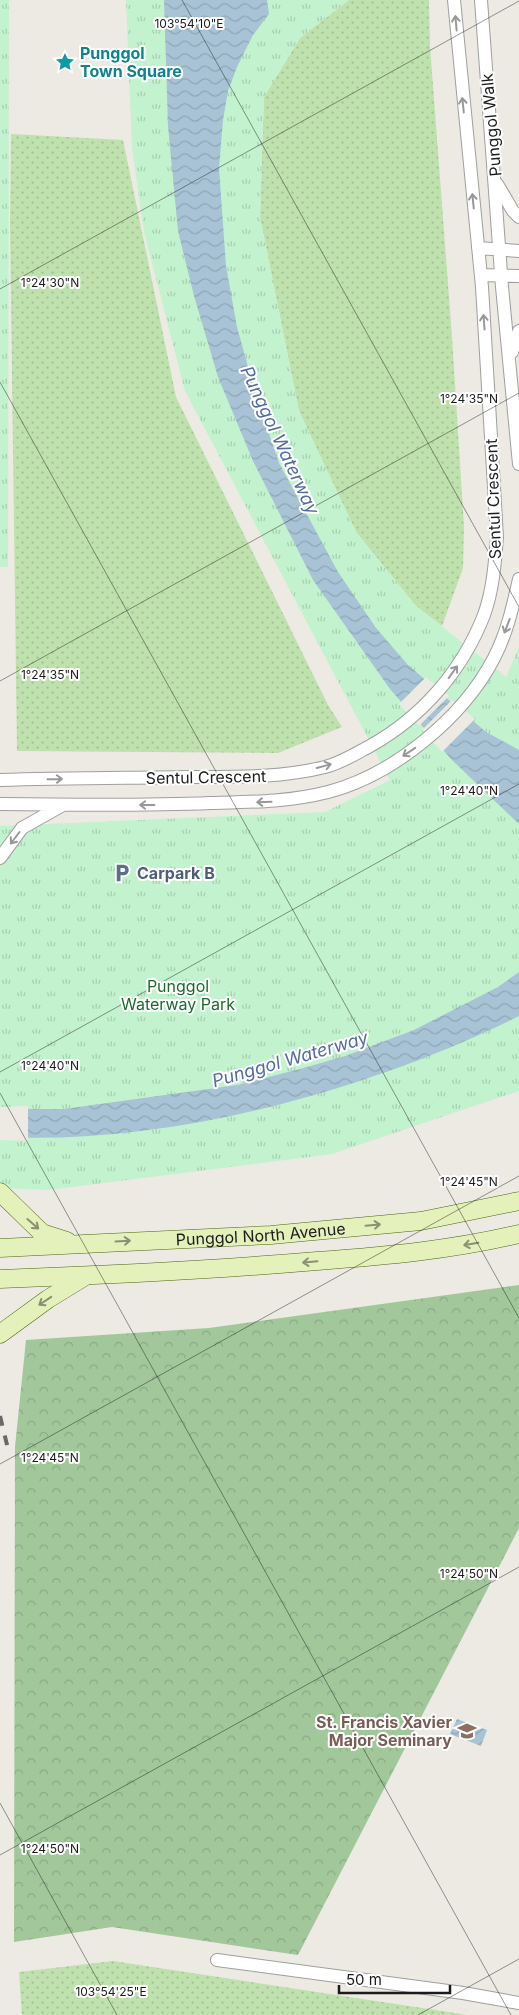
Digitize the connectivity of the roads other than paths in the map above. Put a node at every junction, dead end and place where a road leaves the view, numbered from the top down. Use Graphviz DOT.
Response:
graph roads {
  1 [pos="454,0"];
  2 [pos="481,0"];
  3 [pos="496,182"];
  4 [pos="519,217"];
  5 [pos="478,248"];
  6 [pos="500,250"];
  7 [pos="519,250"];
  8 [pos="481,275"];
  9 [pos="502,276"];
  10 [pos="519,276"];
  11 [pos="519,331"];
  12 [pos="509,363"];
  13 [pos="519,464"];
  14 [pos="519,579"];
  15 [pos="0,780"];
  16 [pos="0,804"];
  17 [pos="63,805"];
  18 [pos="0,858"];
  19 [pos="0,1192"];
  20 [pos="519,1201"];
  21 [pos="519,1234"];
  22 [pos="74,1243"];
  23 [pos="0,1248"];
  24 [pos="86,1276"];
  25 [pos="0,1279"];
  26 [pos="0,1334"];
  27 [pos="217,1960"];
  28 [pos="519,2003"];
  5 -- 1 [label="street, Punggol Walk, one-way"];
  2 -- 3 [label="street, Punggol Walk"];
  3 -- 4 [label="street"];
  3 -- 6 [label="street, Punggol Walk"];
  5 -- 6 [label="street"];
  5 -- 8 [label="street, Sentul Crescent"];
  6 -- 7 [label="street"];
  6 -- 9 [label="street, Sentul Crescent"];
  8 -- 9 [label="street"];
  15 -- 8 [label="street, Sentul Crescent, one-way"];
  9 -- 10 [label="street"];
  9 -- 12 [label="street, Sentul Crescent"];
  11 -- 12 [label="street"];
  12 -- 13 [label="street, Sentul Crescent"];
  14 -- 17 [label="street, Sentul Crescent, one-way"];
  16 -- 17 [label="street, Sentul Crescent"];
  17 -- 18 [label="street, one-way"];
  19 -- 22 [label="main road, one-way"];
  22 -- 20 [label="main road, Punggol North Avenue, one-way"];
  21 -- 24 [label="main road, Punggol North Avenue, one-way"];
  22 -- 23 [label="main road, Punggol North Avenue"];
  24 -- 25 [label="main road, Punggol North Avenue"];
  24 -- 26 [label="main road, one-way"];
  27 -- 28 [label="street"];
}
